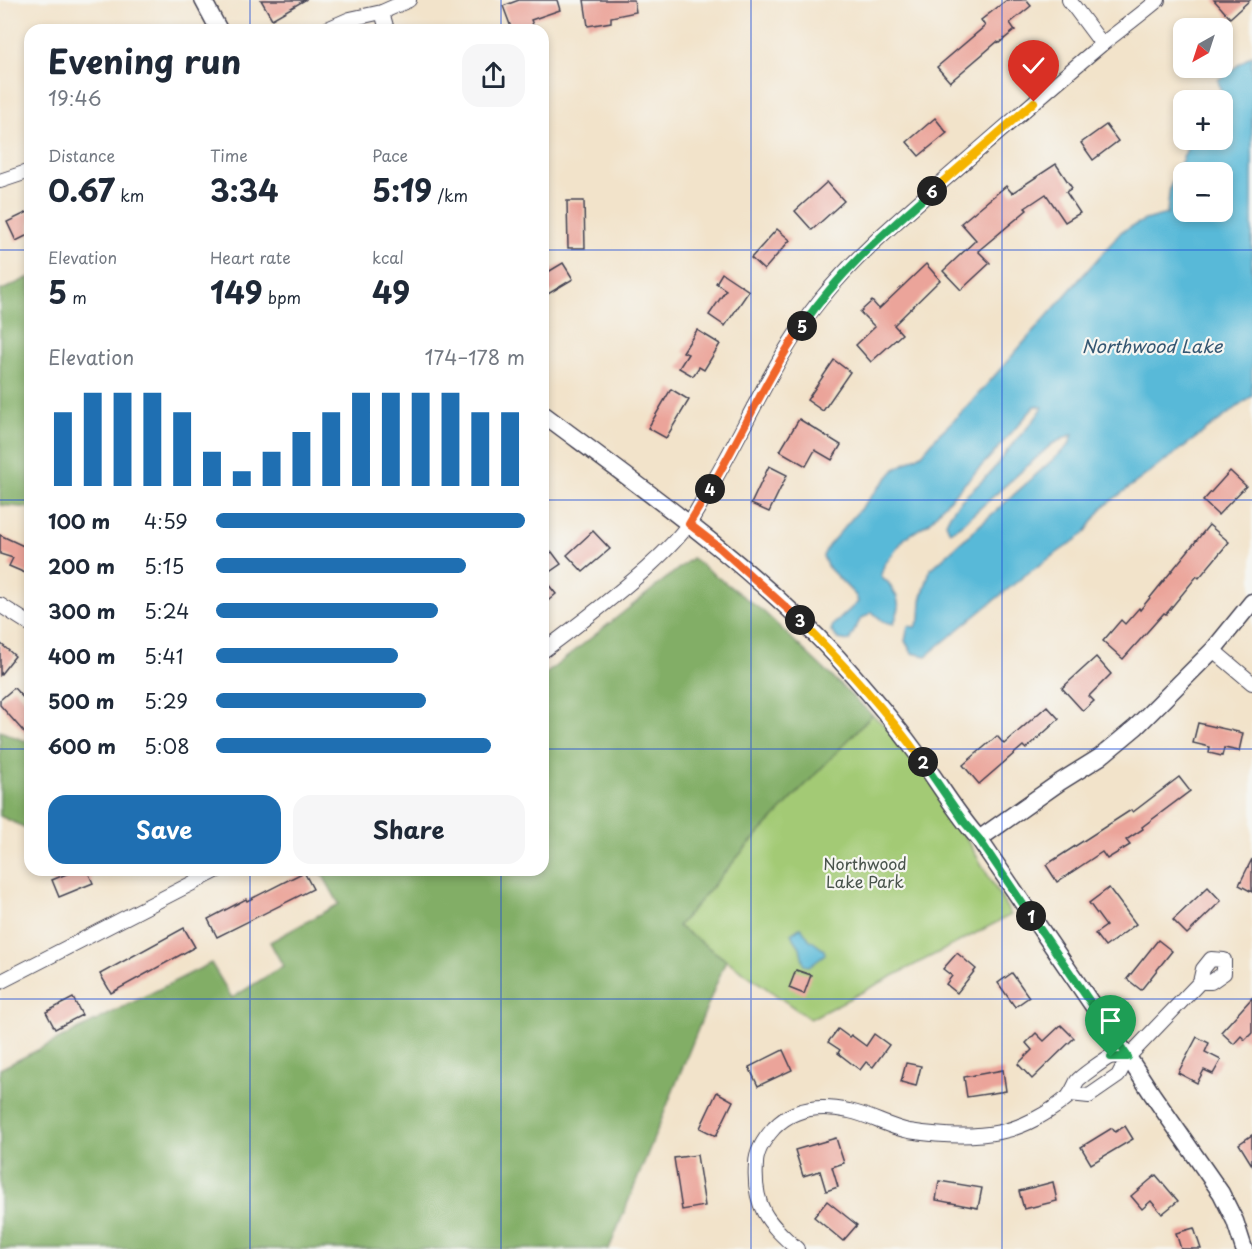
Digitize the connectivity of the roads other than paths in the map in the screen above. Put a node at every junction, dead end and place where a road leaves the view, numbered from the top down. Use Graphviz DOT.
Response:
graph roads {
  1 [pos="203,0"];
  2 [pos="409,0"];
  3 [pos="1069,0"];
  4 [pos="1158,0"];
  5 [pos="382,12"];
  6 [pos="216,24"];
  7 [pos="339,24"];
  8 [pos="385,24"];
  9 [pos="1102,44"];
  10 [pos="24,173"];
  11 [pos="0,181"];
  12 [pos="549,419"];
  13 [pos="689,524"];
  14 [pos="1252,602"];
  15 [pos="0,605"];
  16 [pos="24,620"];
  17 [pos="549,646"];
  18 [pos="1213,650"];
  19 [pos="1252,683"];
  20 [pos="979,839"];
  21 [pos="206,876"];
  22 [pos="0,982"];
  23 [pos="1200,982"];
  24 [pos="1128,1057"];
  25 [pos="1070,1094"];
  26 [pos="797,1249"];
  27 [pos="1244,1249"];
  1 -- 6 [label="street"];
  2 -- 5 [label="street"];
  3 -- 9 [label="street"];
  4 -- 9 [label="street"];
  5 -- 7 [label="street"];
  5 -- 8 [label="street"];
  9 -- 13 [label="street"];
  10 -- 11 [label="street"];
  12 -- 13 [label="street"];
  13 -- 17 [label="street"];
  13 -- 20 [label="street"];
  14 -- 18 [label="street"];
  15 -- 16 [label="street"];
  18 -- 19 [label="street"];
  18 -- 20 [label="street"];
  20 -- 24 [label="street"];
  21 -- 22 [label="street"];
  23 -- 24 [label="street"];
  24 -- 25 [label="street"];
  24 -- 25 [label="street"];
  24 -- 27 [label="street"];
  25 -- 26 [label="street"];
}
